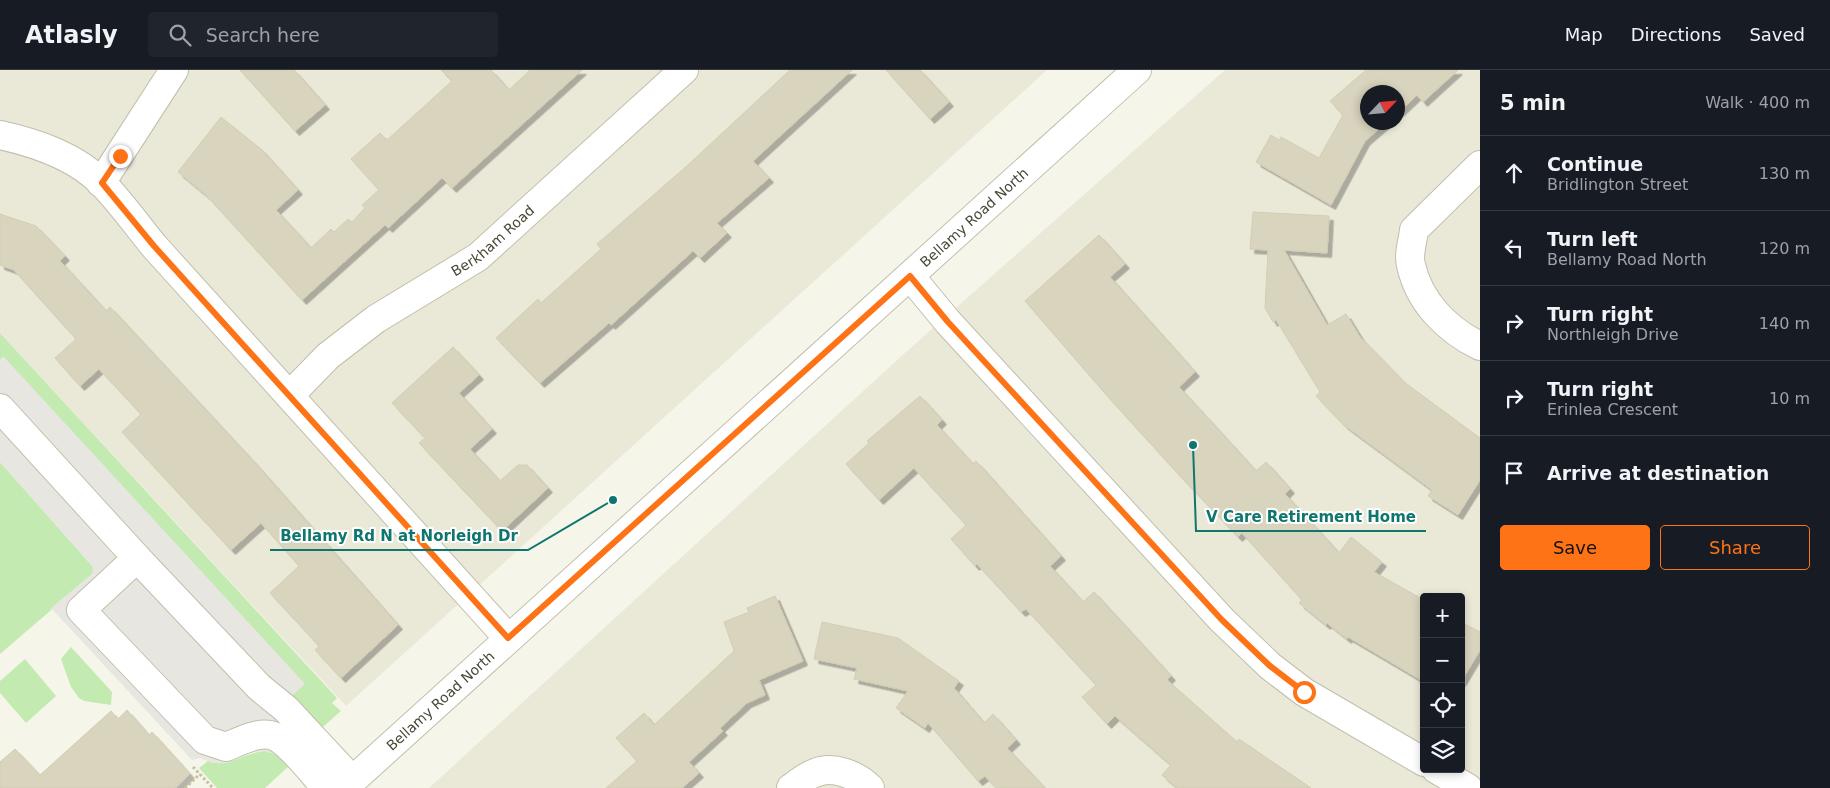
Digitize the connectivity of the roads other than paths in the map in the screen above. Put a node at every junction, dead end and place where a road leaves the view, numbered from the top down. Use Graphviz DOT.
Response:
graph roads {
  1 [pos="174,70"];
  2 [pos="684,70"];
  3 [pos="1137,70"];
  4 [pos="0,135"];
  5 [pos="1480,165"];
  6 [pos="102,183"];
  7 [pos="910,276"];
  8 [pos="1480,346"];
  9 [pos="290,396"];
  10 [pos="0,408"];
  11 [pos="137,558"];
  12 [pos="508,638"];
  13 [pos="259,687"];
  14 [pos="258,736"];
  15 [pos="1420,760"];
  16 [pos="1443,773"];
  17 [pos="348,784"];
  18 [pos="326,788"];
  19 [pos="791,788"];
  20 [pos="870,788"];
  21 [pos="1468,788"];
  1 -- 6 [label="street"];
  2 -- 9 [label="street, Berkham Road"];
  3 -- 7 [label="street, Bellamy Road North"];
  4 -- 6 [label="street"];
  5 -- 8 [label="street"];
  6 -- 9 [label="street"];
  7 -- 12 [label="street, Bellamy Road North"];
  7 -- 15 [label="street"];
  9 -- 12 [label="street"];
  10 -- 11 [label="street"];
  11 -- 13 [label="street"];
  11 -- 14 [label="street"];
  12 -- 17 [label="street, Bellamy Road North"];
  13 -- 14 [label="street"];
  13 -- 17 [label="street"];
  14 -- 18 [label="street"];
  16 -- 21 [label="street"];
  19 -- 20 [label="street"];
}
